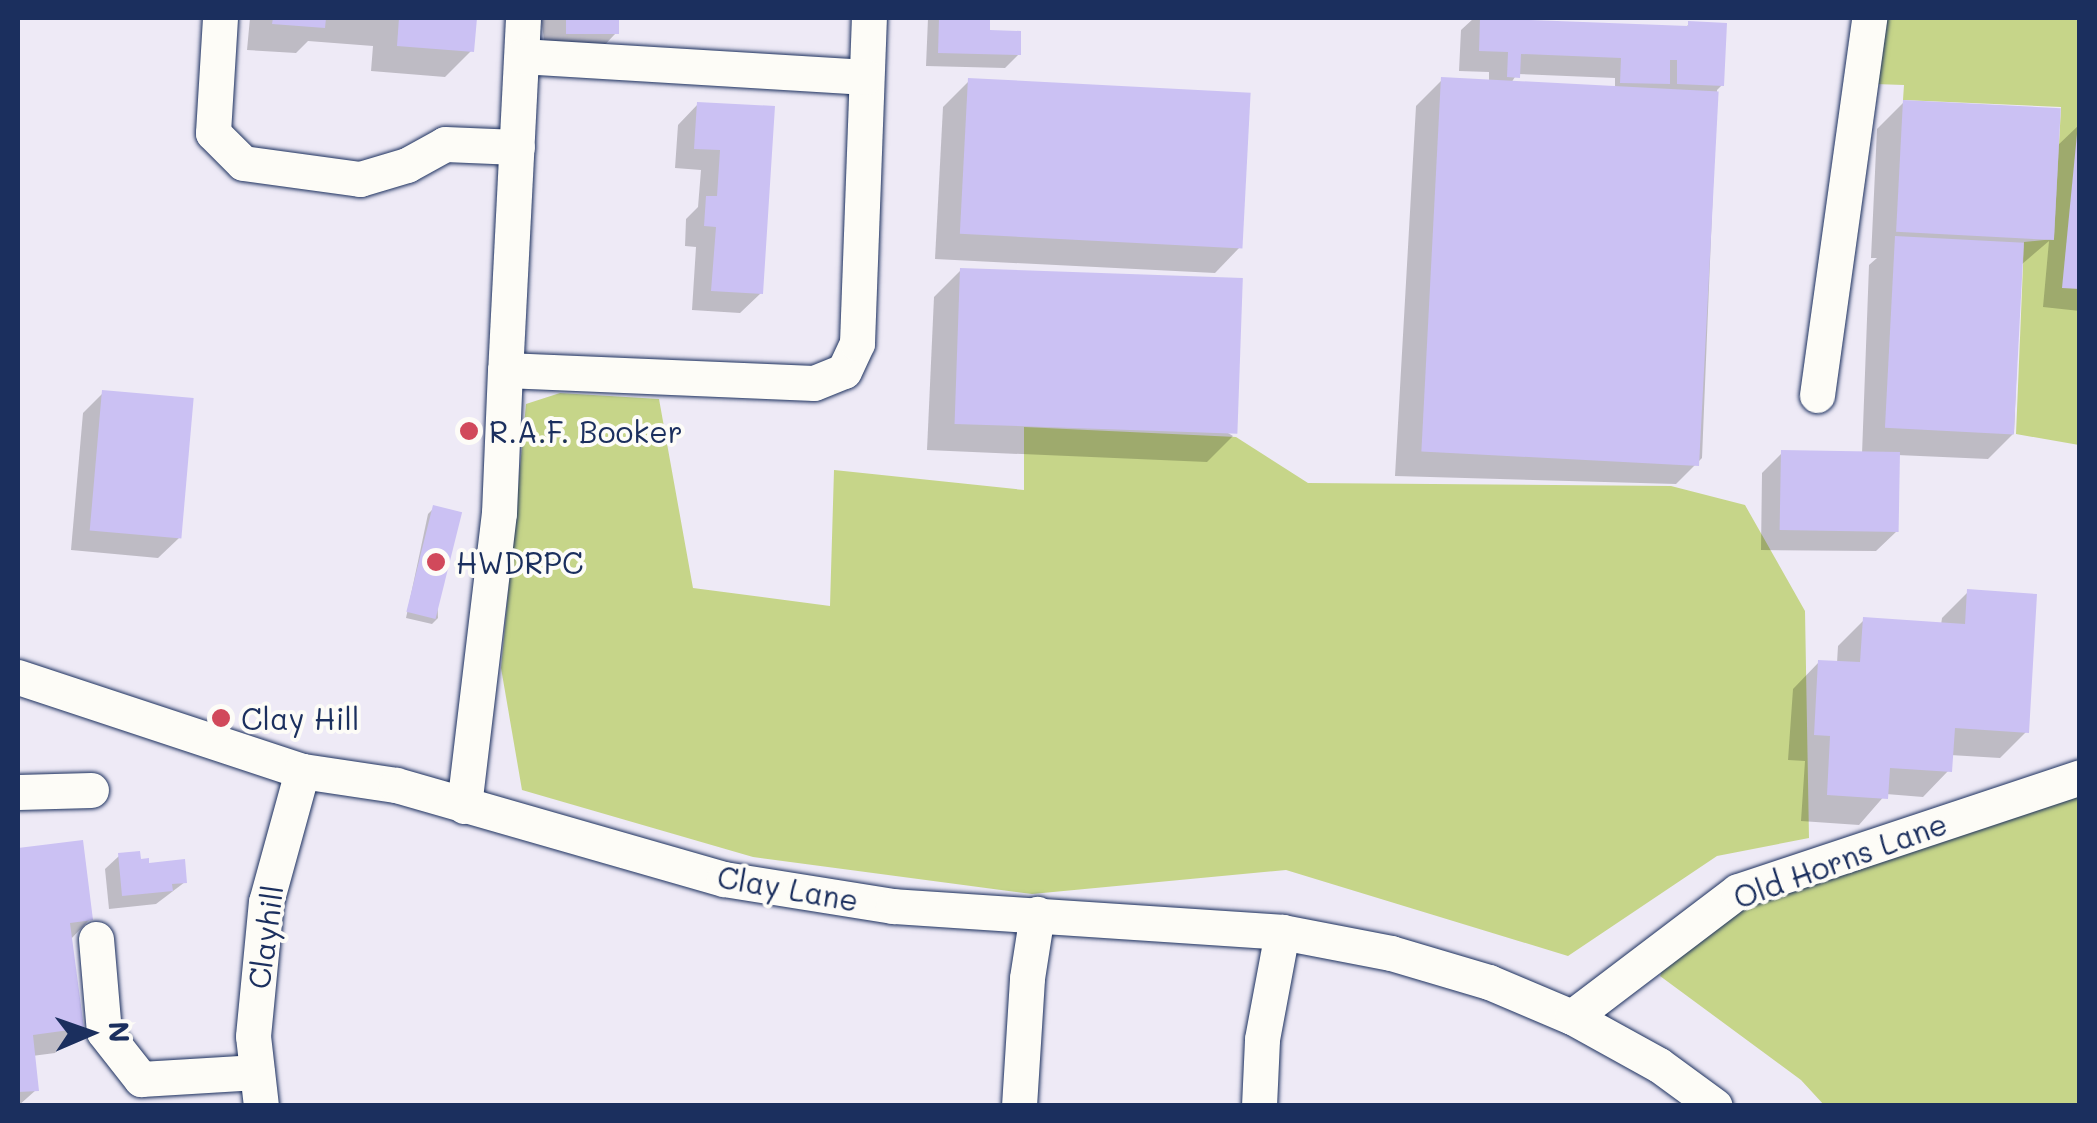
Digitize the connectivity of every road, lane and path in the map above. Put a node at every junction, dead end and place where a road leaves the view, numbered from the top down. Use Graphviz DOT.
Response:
graph roads {
  1 [pos="220,18"];
  2 [pos="523,18"];
  3 [pos="869,18"];
  4 [pos="1869,18"];
  5 [pos="522,56"];
  6 [pos="865,77"];
  7 [pos="517,147"];
  8 [pos="506,370"];
  9 [pos="1817,395"];
  10 [pos="18,677"];
  11 [pos="302,771"];
  12 [pos="2080,777"];
  13 [pos="92,790"];
  14 [pos="18,792"];
  15 [pos="464,806"];
  16 [pos="1037,914"];
  17 [pos="1282,932"];
  18 [pos="96,939"];
  19 [pos="1572,1017"];
  20 [pos="259,1089"];
  21 [pos="1019,1106"];
  22 [pos="1260,1106"];
  23 [pos="1715,1106"];
  1 -- 7 [label="street"];
  2 -- 5 [label="street"];
  3 -- 6 [label="street"];
  4 -- 9 [label="street"];
  5 -- 6 [label="street"];
  5 -- 7 [label="street"];
  6 -- 8 [label="street"];
  7 -- 8 [label="street"];
  8 -- 15 [label="street"];
  10 -- 11 [label="street, Clay Lane"];
  11 -- 15 [label="street, Clay Lane"];
  11 -- 20 [label="street, Clayhill"];
  12 -- 19 [label="street, Old Horns Lane"];
  13 -- 14 [label="street"];
  15 -- 16 [label="street, Clay Lane"];
  16 -- 17 [label="street, Clay Lane"];
  16 -- 21 [label="street"];
  17 -- 19 [label="street, Clay Lane"];
  17 -- 22 [label="street"];
  18 -- 20 [label="street"];
  19 -- 23 [label="street, Clay Lane"];
}
